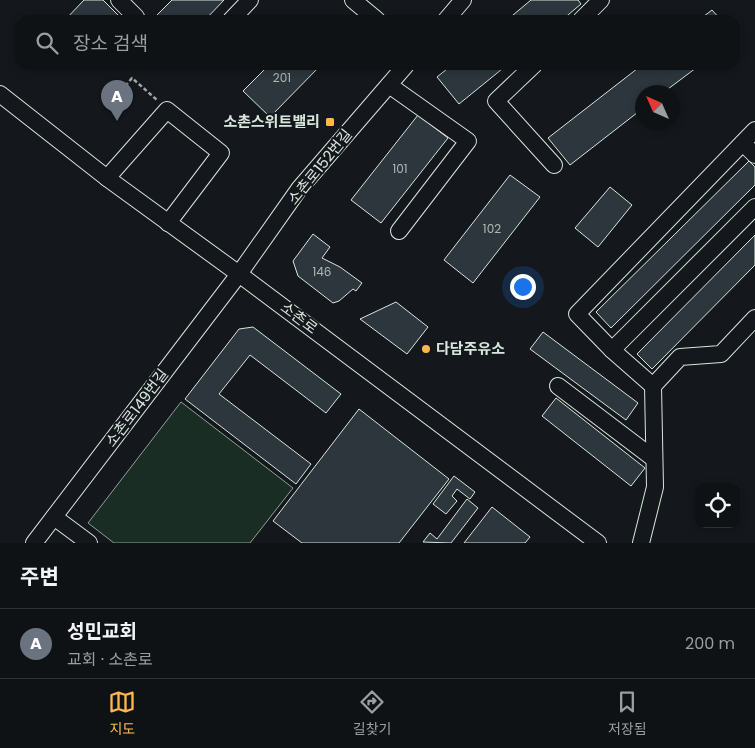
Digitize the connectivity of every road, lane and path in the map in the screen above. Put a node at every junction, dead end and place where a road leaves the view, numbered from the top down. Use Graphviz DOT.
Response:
graph roads {
  1 [pos="119,0"];
  2 [pos="250,0"];
  3 [pos="353,0"];
  4 [pos="463,0"];
  5 [pos="601,0"];
  6 [pos="134,15"];
  7 [pos="236,15"];
  8 [pos="372,15"];
  9 [pos="450,15"];
  10 [pos="586,15"];
  11 [pos="402,70"];
  12 [pos="529,70"];
  13 [pos="389,84"];
  14 [pos="0,94"];
  15 [pos="117,96"];
  16 [pos="167,110"];
  17 [pos="755,130"];
  18 [pos="743,143"];
  19 [pos="755,155"];
  20 [pos="554,166"];
  21 [pos="107,178"];
  22 [pos="755,207"];
  23 [pos="168,223"];
  24 [pos="399,231"];
  25 [pos="239,274"];
  26 [pos="755,318"];
  27 [pos="612,350"];
  28 [pos="558,386"];
  29 [pos="653,386"];
  30 [pos="653,458"];
  31 [pos="54,517"];
  32 [pos="34,543"];
  33 [pos="89,543"];
  34 [pos="598,543"];
  35 [pos="641,543"];
  1 -- 6 [label="street"];
  2 -- 7 [label="street"];
  3 -- 8 [label="street"];
  4 -- 9 [label="street"];
  5 -- 10 [label="street"];
  11 -- 13 [label="street, 소촌로152번길"];
  12 -- 20 [label="street"];
  13 -- 24 [label="street"];
  13 -- 25 [label="street, 소촌로152번길"];
  14 -- 21 [label="street, 소촌로"];
  15 -- 16 [label="path"];
  16 -- 21 [label="street"];
  16 -- 23 [label="street"];
  17 -- 18 [label="street"];
  18 -- 19 [label="street"];
  18 -- 27 [label="street"];
  21 -- 23 [label="street, 소촌로"];
  22 -- 27 [label="street"];
  23 -- 25 [label="street, 소촌로"];
  25 -- 31 [label="street, 소촌로149번길"];
  25 -- 34 [label="street, 소촌로"];
  26 -- 29 [label="street"];
  27 -- 29 [label="street"];
  28 -- 30 [label="street"];
  29 -- 30 [label="street"];
  30 -- 35 [label="street"];
  31 -- 32 [label="street, 소촌로149번길"];
  31 -- 33 [label="street"];
}
